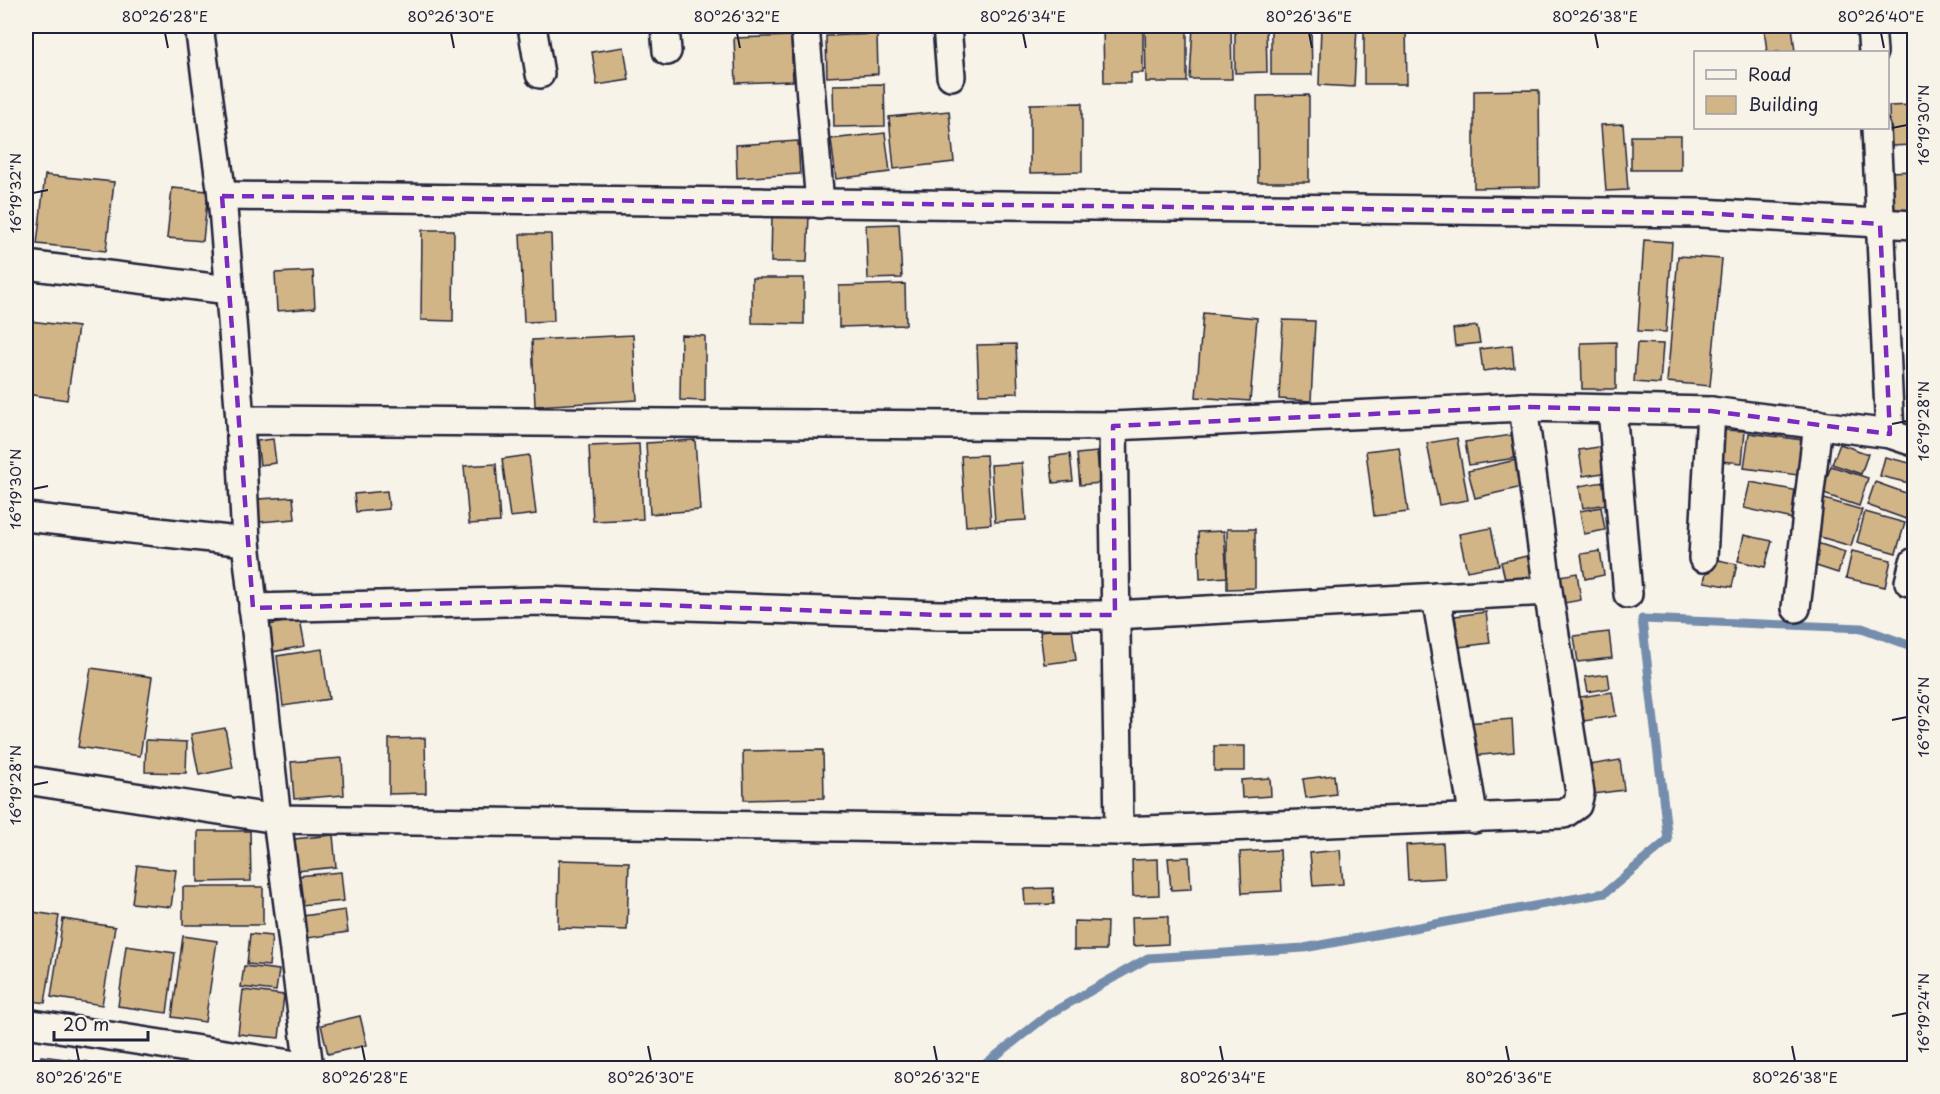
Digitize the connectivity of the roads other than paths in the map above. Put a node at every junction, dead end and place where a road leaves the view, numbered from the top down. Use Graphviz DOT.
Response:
graph roads {
  1 [pos="199,26"];
  2 [pos="532,26"];
  3 [pos="805,26"];
  4 [pos="947,26"];
  5 [pos="1871,26"];
  6 [pos="1873,51"];
  7 [pos="540,74"];
  8 [pos="951,76"];
  9 [pos="1876,129"];
  10 [pos="222,196"];
  11 [pos="820,204"];
  12 [pos="1880,224"];
  13 [pos="1914,225"];
  14 [pos="26,265"];
  15 [pos="229,290"];
  16 [pos="1523,407"];
  17 [pos="1612,409"];
  18 [pos="1711,411"];
  19 [pos="240,420"];
  20 [pos="1818,424"];
  21 [pos="1113,426"];
  22 [pos="1902,438"];
  23 [pos="26,516"];
  24 [pos="246,542"];
  25 [pos="1703,558"];
  26 [pos="1548,591"];
  27 [pos="1628,594"];
  28 [pos="1436,597"];
  29 [pos="253,608"];
  30 [pos="1796,608"];
  31 [pos="1115,615"];
  32 [pos="26,780"];
  33 [pos="277,819"];
  34 [pos="1473,819"];
  35 [pos="1119,831"];
  36 [pos="26,1023"];
  37 [pos="309,1067"];
  1 -- 10 [label="street"];
  2 -- 7 [label="street"];
  3 -- 11 [label="street"];
  4 -- 8 [label="street"];
  5 -- 6 [label="street"];
  9 -- 12 [label="street"];
  10 -- 11 [label="street"];
  10 -- 15 [label="street"];
  11 -- 12 [label="street"];
  12 -- 13 [label="street"];
  12 -- 22 [label="street"];
  14 -- 15 [label="street"];
  15 -- 19 [label="street"];
  16 -- 17 [label="street"];
  16 -- 21 [label="street"];
  16 -- 26 [label="street"];
  17 -- 18 [label="street"];
  17 -- 27 [label="street"];
  18 -- 20 [label="street"];
  18 -- 25 [label="street"];
  19 -- 21 [label="street"];
  19 -- 24 [label="street"];
  20 -- 22 [label="street"];
  20 -- 30 [label="street"];
  21 -- 31 [label="street"];
  23 -- 24 [label="street"];
  24 -- 29 [label="street"];
  26 -- 28 [label="street"];
  26 -- 34 [label="street"];
  28 -- 31 [label="street"];
  28 -- 34 [label="street"];
  29 -- 31 [label="street"];
  29 -- 33 [label="street"];
  31 -- 35 [label="street"];
  32 -- 33 [label="street"];
  33 -- 35 [label="street"];
  33 -- 37 [label="street"];
  34 -- 35 [label="street"];
  36 -- 37 [label="street"];
}
